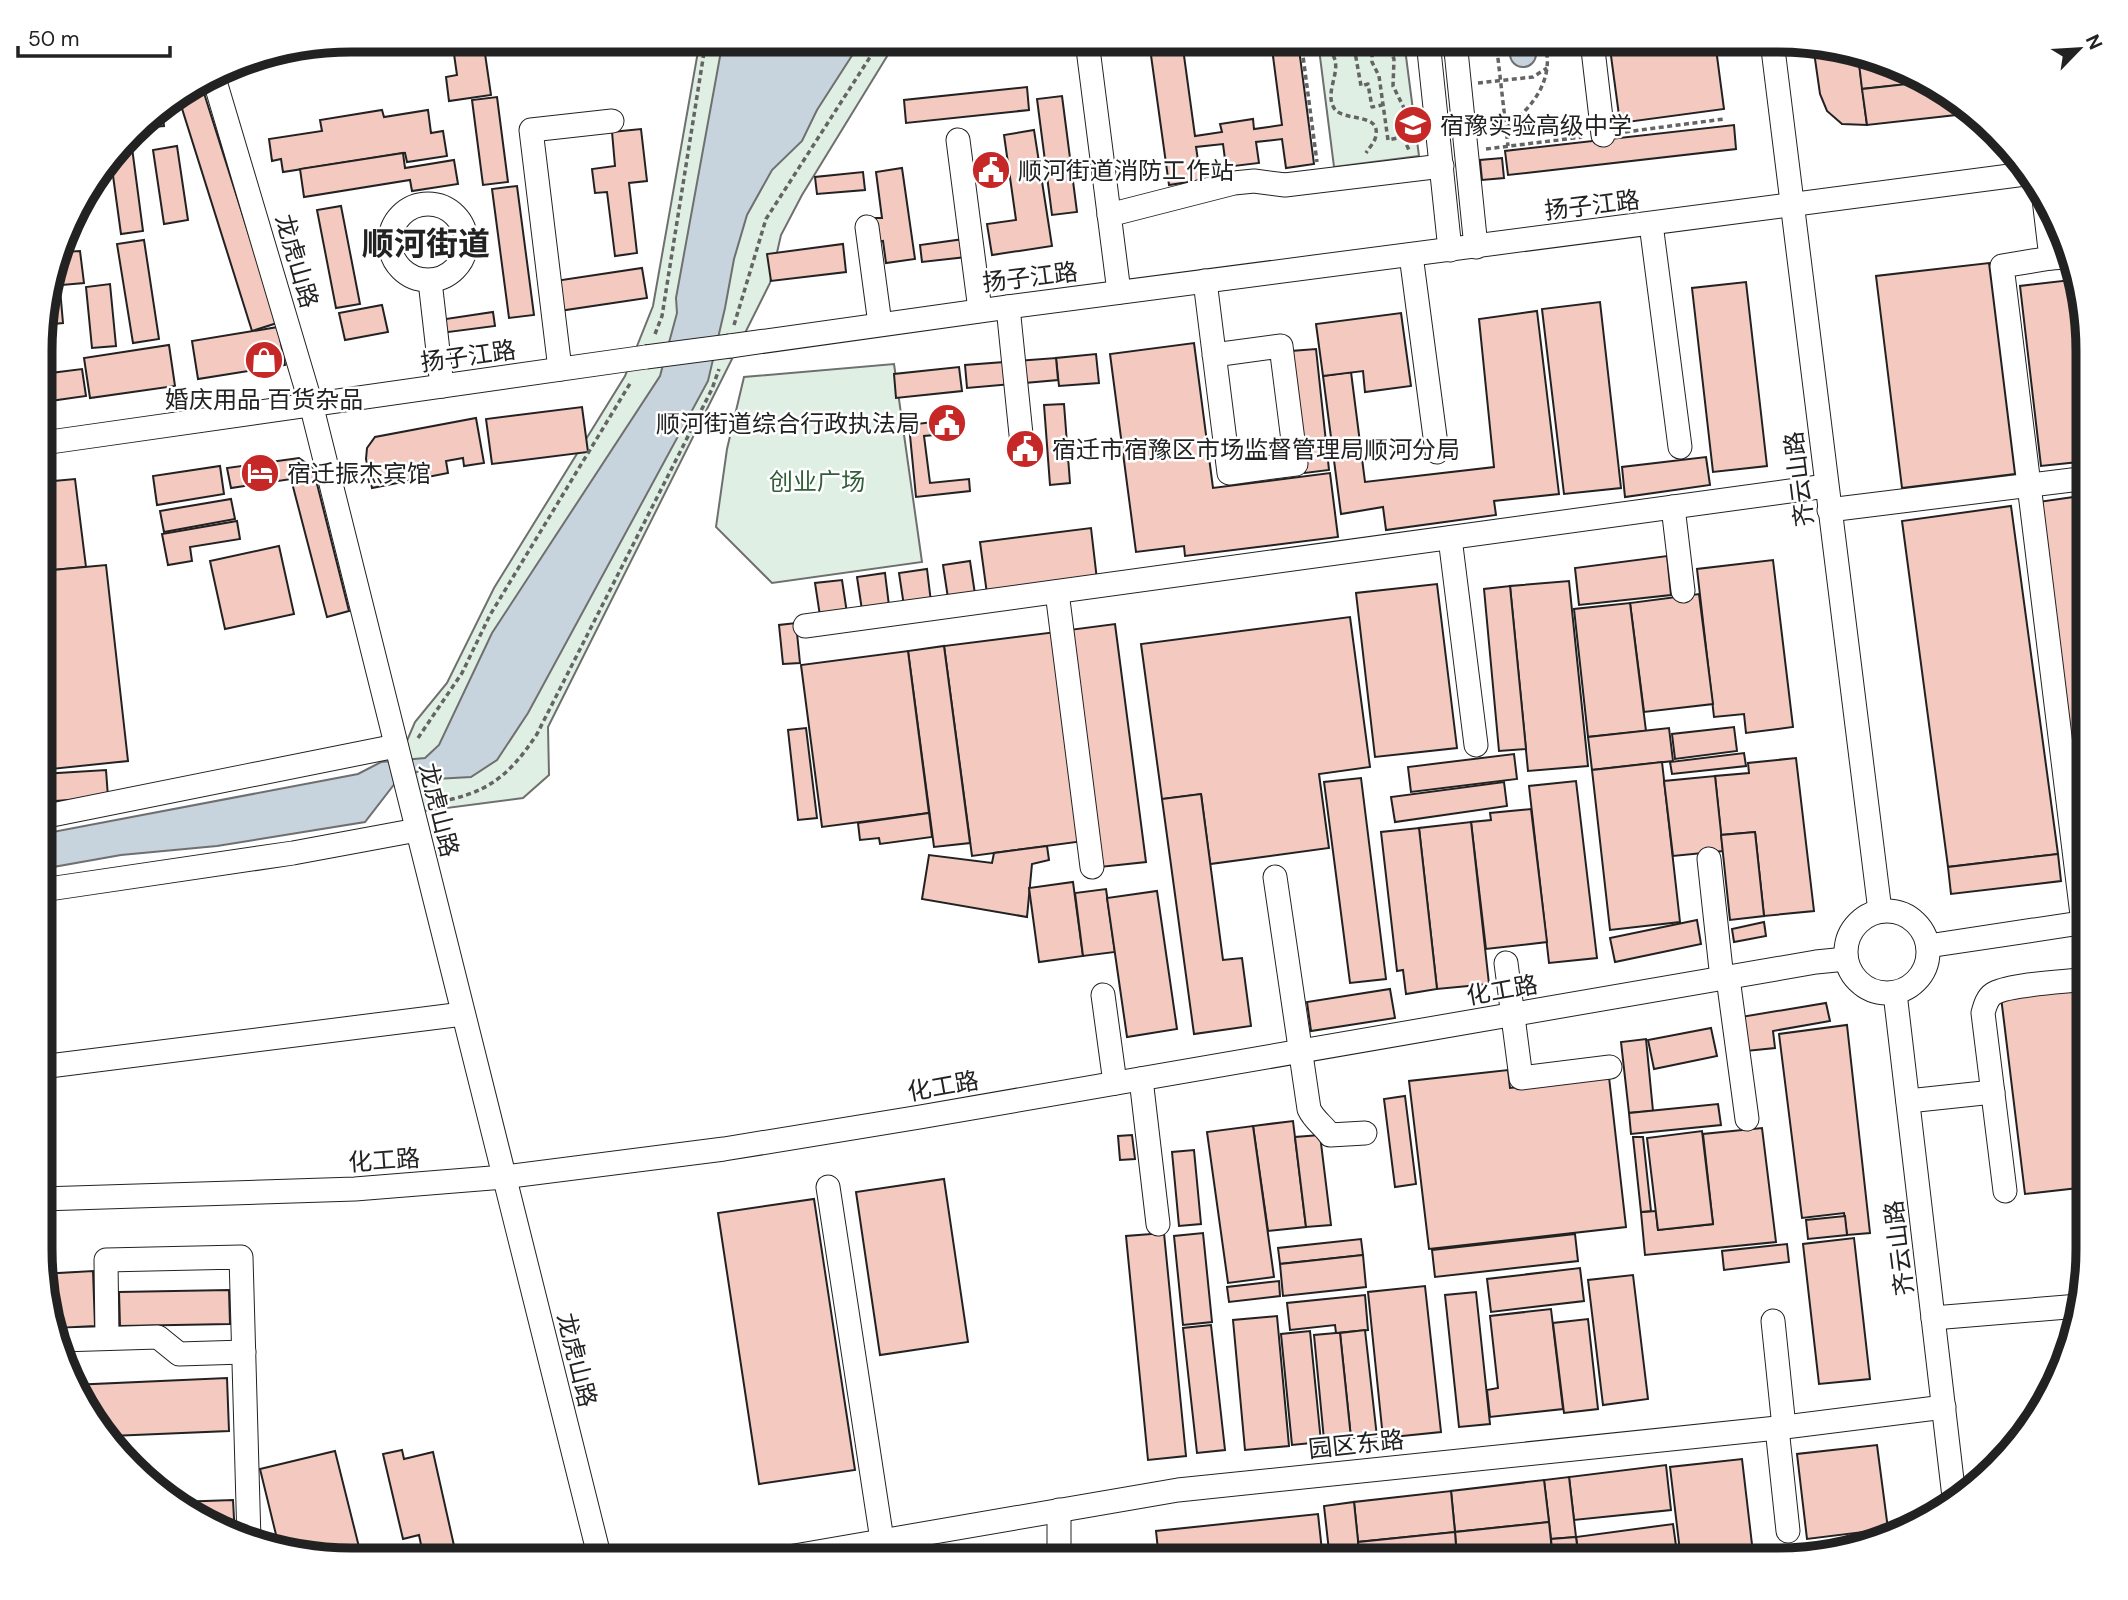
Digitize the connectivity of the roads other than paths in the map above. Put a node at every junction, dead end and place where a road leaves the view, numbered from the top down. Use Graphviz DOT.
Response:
graph roads {
  1 [pos="1088,52"];
  2 [pos="1428,52"];
  3 [pos="1456,52"];
  4 [pos="1593,52"];
  5 [pos="1773,52"];
  6 [pos="216,85"];
  7 [pos="611,121"];
  8 [pos="1603,135"];
  9 [pos="958,140"];
  10 [pos="1432,167"];
  11 [pos="2018,175"];
  12 [pos="1793,206"];
  13 [pos="1109,215"];
  14 [pos="1651,224"];
  15 [pos="867,227"];
  16 [pos="1476,247"];
  17 [pos="1450,250"];
  18 [pos="1411,255"];
  19 [pos="2059,257"];
  20 [pos="430,281"];
  21 [pos="1205,281"];
  22 [pos="1119,292"];
  23 [pos="1007,307"];
  24 [pos="979,310"];
  25 [pos="880,324"];
  26 [pos="1214,355"];
  27 [pos="560,369"];
  28 [pos="442,386"];
  29 [pos="311,404"];
  30 [pos="52,442"];
  31 [pos="1680,447"];
  32 [pos="1437,452"];
  33 [pos="1023,454"];
  34 [pos="2076,479"];
  35 [pos="2028,485"];
  36 [pos="1826,486"];
  37 [pos="1673,507"];
  38 [pos="1829,510"];
  39 [pos="1450,538"];
  40 [pos="1683,591"];
  41 [pos="1057,592"];
  42 [pos="805,626"];
  43 [pos="396,746"];
  44 [pos="1476,746"];
  45 [pos="52,815"];
  46 [pos="417,830"];
  47 [pos="2076,854"];
  48 [pos="1709,859"];
  49 [pos="1093,867"];
  50 [pos="1276,877"];
  51 [pos="52,889"];
  52 [pos="1880,911"];
  53 [pos="2076,924"];
  54 [pos="1928,946"];
  55 [pos="1846,959"];
  56 [pos="1506,963"];
  57 [pos="1725,978"];
  58 [pos="2076,980"];
  59 [pos="1895,992"];
  60 [pos="1102,995"];
  61 [pos="463,1014"];
  62 [pos="1513,1015"];
  63 [pos="1301,1051"];
  64 [pos="52,1066"];
  65 [pos="1610,1068"];
  66 [pos="1141,1079"];
  67 [pos="1115,1083"];
  68 [pos="1993,1092"];
  69 [pos="1908,1101"];
  70 [pos="1747,1119"];
  71 [pos="1365,1133"];
  72 [pos="504,1177"];
  73 [pos="828,1187"];
  74 [pos="2005,1191"];
  75 [pos="52,1199"];
  76 [pos="1158,1224"];
  77 [pos="2070,1307"];
  78 [pos="1933,1318"];
  79 [pos="1773,1321"];
  80 [pos="107,1338"];
  81 [pos="67,1340"];
  82 [pos="244,1352"];
  83 [pos="1944,1407"];
  84 [pos="1780,1427"];
  85 [pos="1953,1490"];
  86 [pos="1059,1510"];
  87 [pos="250,1530"];
  88 [pos="1788,1531"];
  89 [pos="881,1540"];
  90 [pos="597,1548"];
  91 [pos="837,1548"];
  92 [pos="1059,1548"];
  1 -- 13 [label="street"];
  2 -- 10 [label="street"];
  3 -- 16 [label="street"];
  4 -- 8 [label="street"];
  5 -- 12 [label="street, 齐云山路"];
  6 -- 29 [label="street, 龙虎山路"];
  7 -- 27 [label="street"];
  9 -- 24 [label="street"];
  10 -- 13 [label="street"];
  10 -- 17 [label="street"];
  11 -- 12 [label="street, 扬子江路"];
  12 -- 14 [label="street, 扬子江路"];
  12 -- 36 [label="street, 齐云山路"];
  13 -- 22 [label="street"];
  14 -- 16 [label="street, 扬子江路"];
  14 -- 31 [label="street"];
  15 -- 25 [label="street"];
  16 -- 17 [label="street, 扬子江路"];
  17 -- 18 [label="street, 扬子江路"];
  18 -- 21 [label="street, 扬子江路"];
  18 -- 32 [label="street"];
  19 -- 35 [label="street"];
  20 -- 28 [label="street"];
  21 -- 22 [label="street, 扬子江路"];
  21 -- 26 [label="street"];
  22 -- 23 [label="street, 扬子江路"];
  23 -- 24 [label="street, 扬子江路"];
  23 -- 33 [label="street"];
  24 -- 25 [label="street, 扬子江路"];
  25 -- 27 [label="street, 扬子江路, bridge"];
  26 -- 26 [label="street"];
  27 -- 28 [label="street, 扬子江路"];
  28 -- 29 [label="street, 扬子江路"];
  29 -- 30 [label="street, 扬子江路"];
  29 -- 43 [label="street, 龙虎山路"];
  34 -- 35 [label="street"];
  35 -- 38 [label="street"];
  35 -- 47 [label="street"];
  36 -- 37 [label="street"];
  36 -- 38 [label="street, 齐云山路"];
  37 -- 39 [label="street"];
  37 -- 40 [label="street"];
  38 -- 52 [label="street, 齐云山路"];
  39 -- 41 [label="street"];
  39 -- 44 [label="street"];
  41 -- 42 [label="street"];
  41 -- 49 [label="street"];
  43 -- 45 [label="street"];
  43 -- 46 [label="street, 龙虎山路"];
  46 -- 51 [label="street"];
  46 -- 61 [label="street, 龙虎山路"];
  48 -- 57 [label="street"];
  50 -- 63 [label="street"];
  52 -- 54 [label="street"];
  52 -- 55 [label="street"];
  53 -- 54 [label="street"];
  54 -- 59 [label="street"];
  55 -- 57 [label="street, 化工路"];
  55 -- 59 [label="street"];
  56 -- 62 [label="street"];
  57 -- 62 [label="street, 化工路"];
  57 -- 70 [label="street"];
  58 -- 68 [label="street"];
  59 -- 69 [label="street, 齐云山路"];
  60 -- 67 [label="street"];
  61 -- 64 [label="street"];
  61 -- 72 [label="street, 龙虎山路"];
  62 -- 63 [label="street, 化工路"];
  62 -- 65 [label="street"];
  63 -- 66 [label="street, 化工路"];
  63 -- 71 [label="street"];
  66 -- 67 [label="street, 化工路"];
  66 -- 76 [label="street"];
  67 -- 72 [label="street, 化工路"];
  68 -- 69 [label="street"];
  68 -- 74 [label="street"];
  69 -- 78 [label="street, 齐云山路"];
  72 -- 75 [label="street, 化工路"];
  72 -- 90 [label="street, 龙虎山路"];
  73 -- 89 [label="street"];
  77 -- 78 [label="street"];
  78 -- 83 [label="street, 齐云山路"];
  79 -- 84 [label="street"];
  80 -- 81 [label="street"];
  80 -- 82 [label="street"];
  80 -- 82 [label="street"];
  82 -- 87 [label="street"];
  83 -- 84 [label="street, 园区东路"];
  83 -- 85 [label="street, 齐云山路"];
  84 -- 86 [label="street, 园区东路"];
  84 -- 88 [label="street"];
  86 -- 89 [label="street, 园区东路"];
  86 -- 92 [label="street"];
  89 -- 91 [label="street, 园区东路"];
}
